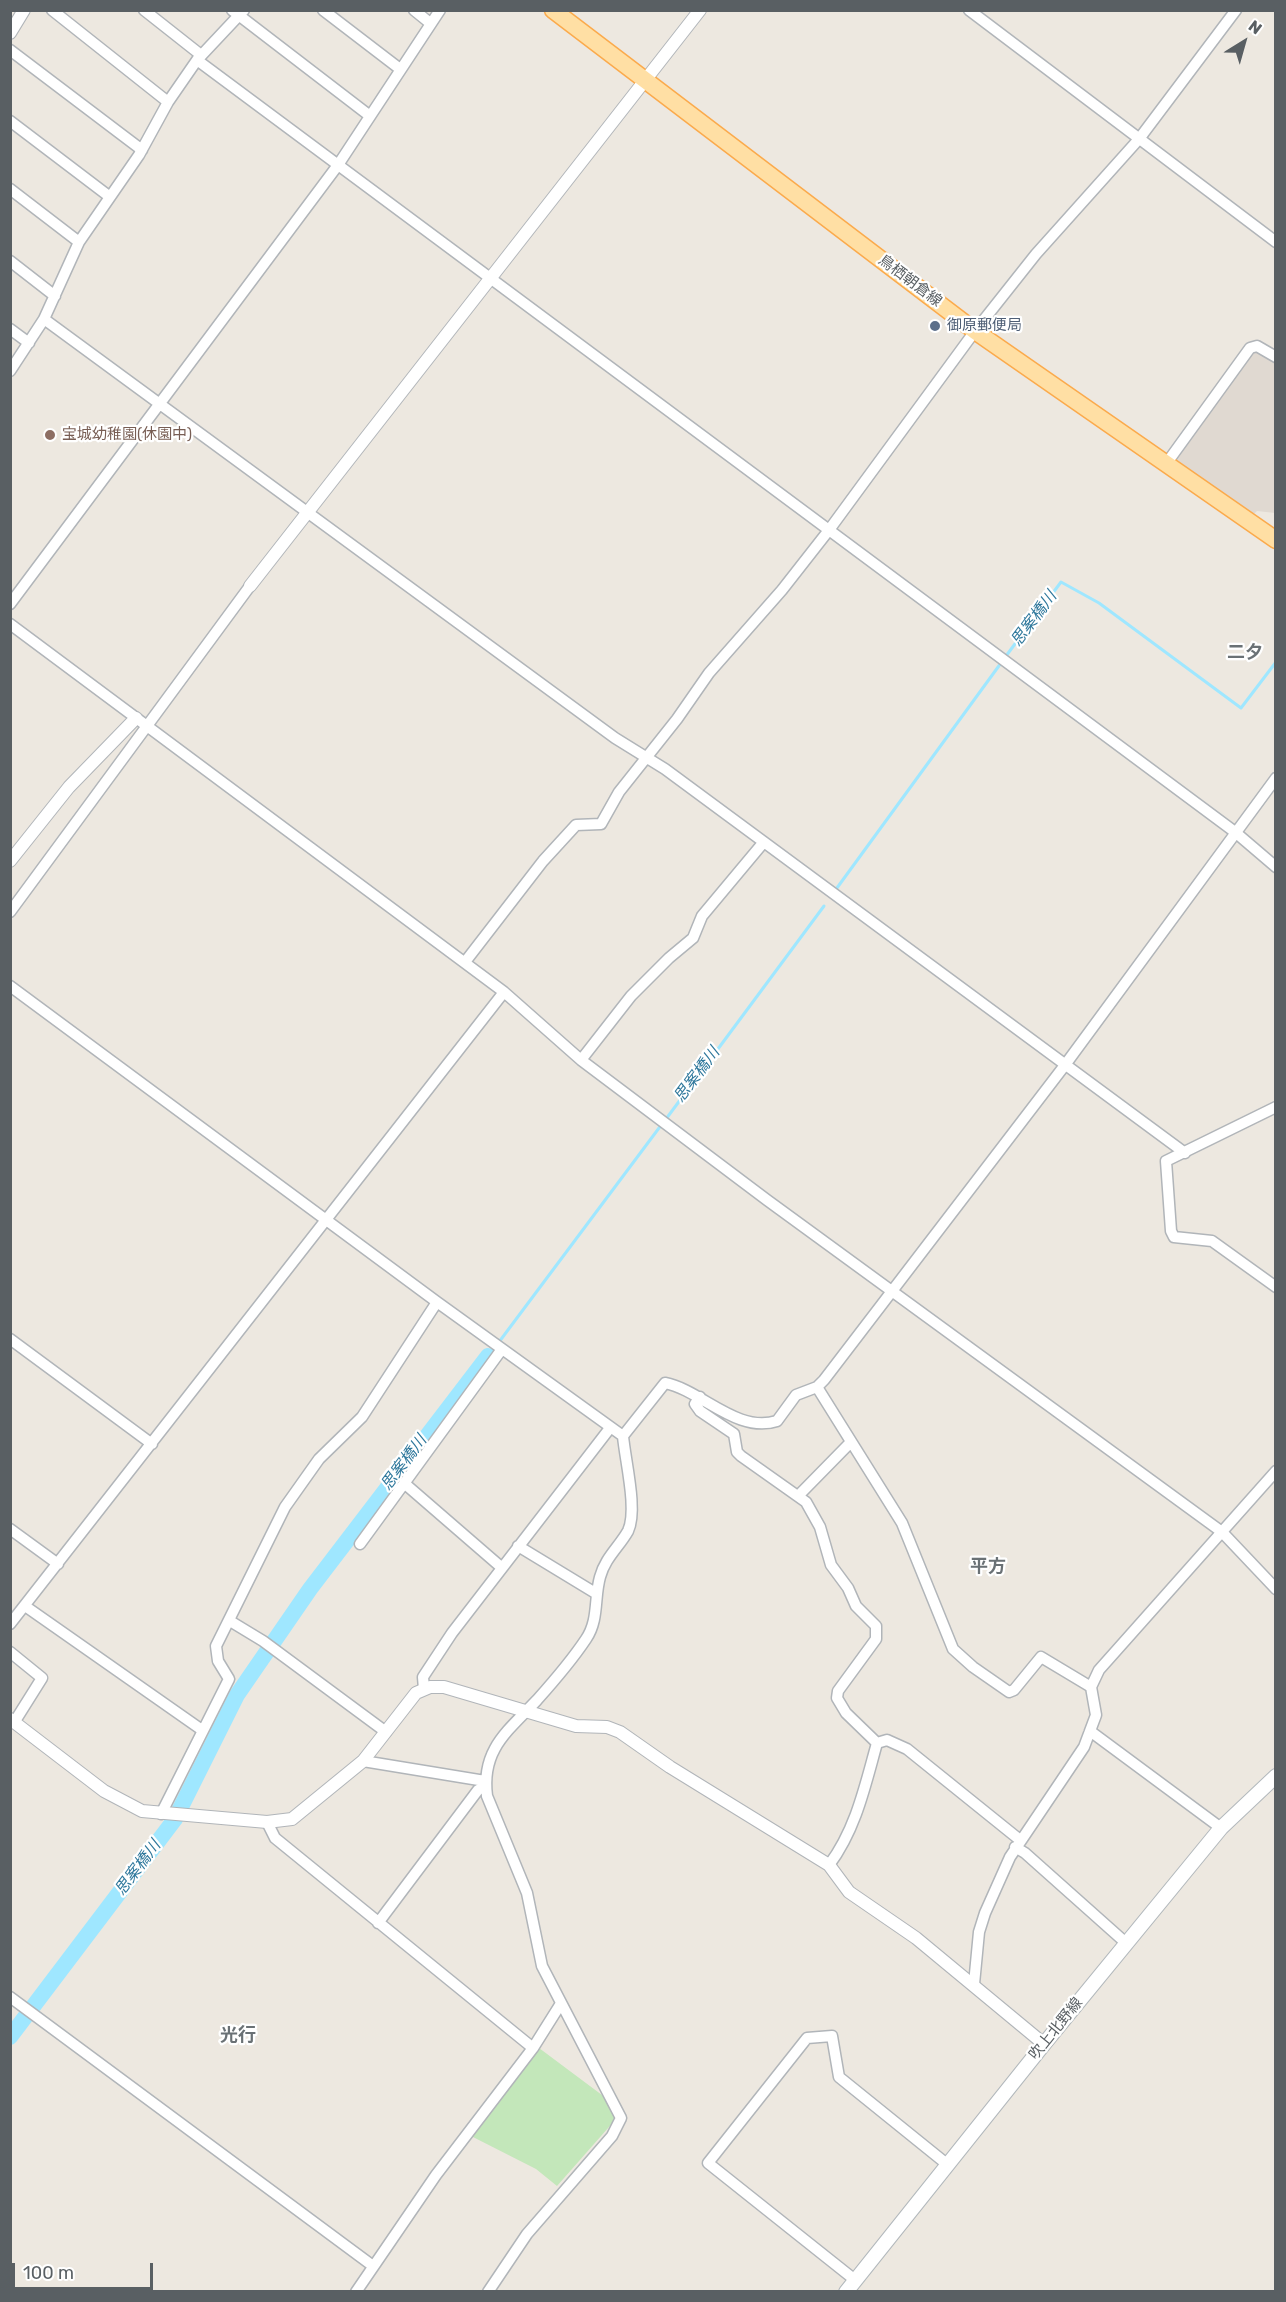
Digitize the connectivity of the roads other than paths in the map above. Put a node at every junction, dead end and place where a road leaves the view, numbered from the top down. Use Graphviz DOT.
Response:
graph roads {
  1 [pos="24,10"];
  2 [pos="52,10"];
  3 [pos="144,10"];
  4 [pos="323,10"];
  5 [pos="414,10"];
  6 [pos="440,10"];
  7 [pos="553,10"];
  8 [pos="700,10"];
  9 [pos="969,10"];
  10 [pos="1236,10"];
  11 [pos="238,12"];
  12 [pos="430,23"];
  13 [pos="11,30"];
  14 [pos="10,50"];
  15 [pos="199,58"];
  16 [pos="400,69"];
  17 [pos="645,80"];
  18 [pos="168,102"];
  19 [pos="370,116"];
  20 [pos="10,121"];
  21 [pos="1139,139"];
  22 [pos="142,150"];
  23 [pos="338,165"];
  24 [pos="10,189"];
  25 [pos="110,197"];
  26 [pos="79,242"];
  27 [pos="1275,242"];
  28 [pos="10,261"];
  29 [pos="489,278"];
  30 [pos="55,296"];
  31 [pos="44,319"];
  32 [pos="10,329"];
  33 [pos="975,331"];
  34 [pos="29,343"];
  35 [pos="1275,357"];
  36 [pos="10,371"];
  37 [pos="162,403"];
  38 [pos="1166,464"];
  39 [pos="308,513"];
  40 [pos="829,530"];
  41 [pos="1275,540"];
  42 [pos="250,586"];
  43 [pos="10,604"];
  44 [pos="10,624"];
  45 [pos="136,718"];
  46 [pos="148,727"];
  47 [pos="648,758"];
  48 [pos="1275,778"];
  49 [pos="1235,831"];
  50 [pos="764,843"];
  51 [pos="10,861"];
  52 [pos="1275,867"];
  53 [pos="10,912"];
  54 [pos="465,962"];
  55 [pos="10,986"];
  56 [pos="504,992"];
  57 [pos="581,1060"];
  58 [pos="1065,1065"];
  59 [pos="1274,1112"];
  60 [pos="1185,1153"];
  61 [pos="326,1219"];
  62 [pos="1275,1287"];
  63 [pos="892,1290"];
  64 [pos="437,1302"];
  65 [pos="10,1339"];
  66 [pos="498,1346"];
  67 [pos="817,1387"];
  68 [pos="700,1397"];
  69 [pos="610,1428"];
  70 [pos="622,1436"];
  71 [pos="850,1443"];
  72 [pos="152,1444"];
  73 [pos="1275,1471"];
  74 [pos="404,1483"];
  75 [pos="799,1496"];
  76 [pos="10,1529"];
  77 [pos="1222,1532"];
  78 [pos="360,1544"];
  79 [pos="518,1546"];
  80 [pos="58,1564"];
  81 [pos="501,1567"];
  82 [pos="1275,1589"];
  83 [pos="597,1594"];
  84 [pos="25,1606"];
  85 [pos="230,1621"];
  86 [pos="10,1624"];
  87 [pos="10,1652"];
  88 [pos="1091,1687"];
  89 [pos="424,1689"];
  90 [pos="526,1711"];
  91 [pos="13,1720"];
  92 [pos="202,1730"];
  93 [pos="1090,1731"];
  94 [pos="386,1732"];
  95 [pos="877,1743"];
  96 [pos="363,1761"];
  97 [pos="1275,1776"];
  98 [pos="485,1784"];
  99 [pos="161,1814"];
  100 [pos="267,1822"];
  101 [pos="1221,1827"];
  102 [pos="1017,1844"];
  103 [pos="829,1865"];
  104 [pos="378,1923"];
  105 [pos="1126,1943"];
  106 [pos="974,1984"];
  107 [pos="10,1996"];
  108 [pos="560,2006"];
  109 [pos="1044,2044"];
  110 [pos="533,2048"];
  111 [pos="948,2165"];
  112 [pos="372,2266"];
  113 [pos="855,2280"];
  114 [pos="356,2292"];
  115 [pos="488,2292"];
  116 [pos="846,2292"];
  1 -- 13 [label="street"];
  2 -- 18 [label="street"];
  3 -- 15 [label="street"];
  4 -- 16 [label="street"];
  5 -- 12 [label="street"];
  6 -- 12 [label="street"];
  7 -- 17 [label="main road, 鳥栖朝倉線"];
  8 -- 17 [label="street"];
  9 -- 21 [label="street"];
  10 -- 21 [label="street"];
  11 -- 15 [label="street"];
  11 -- 19 [label="street"];
  12 -- 16 [label="street"];
  14 -- 22 [label="street"];
  15 -- 18 [label="street"];
  15 -- 23 [label="street"];
  16 -- 19 [label="street"];
  17 -- 29 [label="street"];
  17 -- 33 [label="main road, 鳥栖朝倉線"];
  18 -- 22 [label="street"];
  19 -- 23 [label="street"];
  20 -- 25 [label="street"];
  21 -- 27 [label="street"];
  21 -- 33 [label="street"];
  22 -- 25 [label="street"];
  23 -- 29 [label="street"];
  23 -- 37 [label="street"];
  24 -- 26 [label="street"];
  25 -- 26 [label="street"];
  26 -- 30 [label="street"];
  28 -- 30 [label="street"];
  29 -- 39 [label="street"];
  29 -- 40 [label="street"];
  30 -- 31 [label="street"];
  31 -- 34 [label="street"];
  31 -- 37 [label="street"];
  32 -- 34 [label="street"];
  33 -- 38 [label="main road, 鳥栖朝倉線"];
  33 -- 40 [label="street"];
  34 -- 36 [label="street"];
  35 -- 38 [label="street"];
  37 -- 39 [label="street"];
  37 -- 43 [label="street"];
  38 -- 41 [label="main road, 鳥栖朝倉線"];
  39 -- 42 [label="street"];
  39 -- 47 [label="street"];
  40 -- 47 [label="street"];
  40 -- 49 [label="street"];
  42 -- 46 [label="street"];
  44 -- 45 [label="street"];
  45 -- 46 [label="street"];
  45 -- 51 [label="street"];
  46 -- 53 [label="street"];
  46 -- 54 [label="street"];
  47 -- 50 [label="street"];
  47 -- 54 [label="street"];
  48 -- 49 [label="street"];
  49 -- 52 [label="street"];
  49 -- 58 [label="street"];
  50 -- 57 [label="street"];
  50 -- 58 [label="street"];
  54 -- 56 [label="street"];
  55 -- 61 [label="street"];
  56 -- 57 [label="street"];
  56 -- 61 [label="street"];
  57 -- 63 [label="street"];
  58 -- 60 [label="street"];
  58 -- 63 [label="street"];
  59 -- 60 [label="street"];
  60 -- 62 [label="street"];
  61 -- 64 [label="street"];
  61 -- 72 [label="street"];
  63 -- 67 [label="street"];
  63 -- 77 [label="street"];
  64 -- 66 [label="street"];
  64 -- 85 [label="street"];
  65 -- 72 [label="street"];
  66 -- 69 [label="street"];
  66 -- 74 [label="street"];
  67 -- 68 [label="street"];
  67 -- 71 [label="street"];
  68 -- 70 [label="street"];
  68 -- 75 [label="street"];
  69 -- 70 [label="street"];
  69 -- 79 [label="street"];
  70 -- 83 [label="street"];
  71 -- 75 [label="street"];
  71 -- 88 [label="street"];
  72 -- 80 [label="street"];
  73 -- 77 [label="street"];
  74 -- 78 [label="street"];
  74 -- 81 [label="street"];
  75 -- 95 [label="street"];
  76 -- 80 [label="street"];
  77 -- 82 [label="street"];
  77 -- 88 [label="street"];
  79 -- 81 [label="street"];
  79 -- 83 [label="street"];
  80 -- 84 [label="street"];
  81 -- 89 [label="street"];
  83 -- 90 [label="street"];
  84 -- 86 [label="street"];
  84 -- 92 [label="street"];
  85 -- 92 [label="street"];
  85 -- 94 [label="street"];
  87 -- 91 [label="street"];
  88 -- 93 [label="street"];
  89 -- 90 [label="street"];
  89 -- 94 [label="street"];
  90 -- 98 [label="street"];
  90 -- 103 [label="street"];
  91 -- 99 [label="street"];
  92 -- 99 [label="street"];
  93 -- 101 [label="street"];
  93 -- 102 [label="street"];
  94 -- 96 [label="street"];
  95 -- 102 [label="street"];
  95 -- 103 [label="street"];
  96 -- 98 [label="street"];
  96 -- 100 [label="street"];
  97 -- 101 [label="main road, 吹上北野線"];
  98 -- 104 [label="street"];
  98 -- 108 [label="street"];
  99 -- 100 [label="street"];
  100 -- 104 [label="street"];
  101 -- 105 [label="main road, 吹上北野線"];
  102 -- 105 [label="street"];
  102 -- 106 [label="street"];
  103 -- 106 [label="street"];
  104 -- 110 [label="street"];
  105 -- 109 [label="main road, 吹上北野線"];
  106 -- 109 [label="street"];
  107 -- 112 [label="street"];
  108 -- 110 [label="street"];
  108 -- 115 [label="street"];
  109 -- 111 [label="main road, 吹上北野線"];
  110 -- 112 [label="street"];
  111 -- 113 [label="main road, 吹上北野線"];
  111 -- 113 [label="street"];
  112 -- 114 [label="street"];
  113 -- 116 [label="main road, 吹上北野線"];
}
